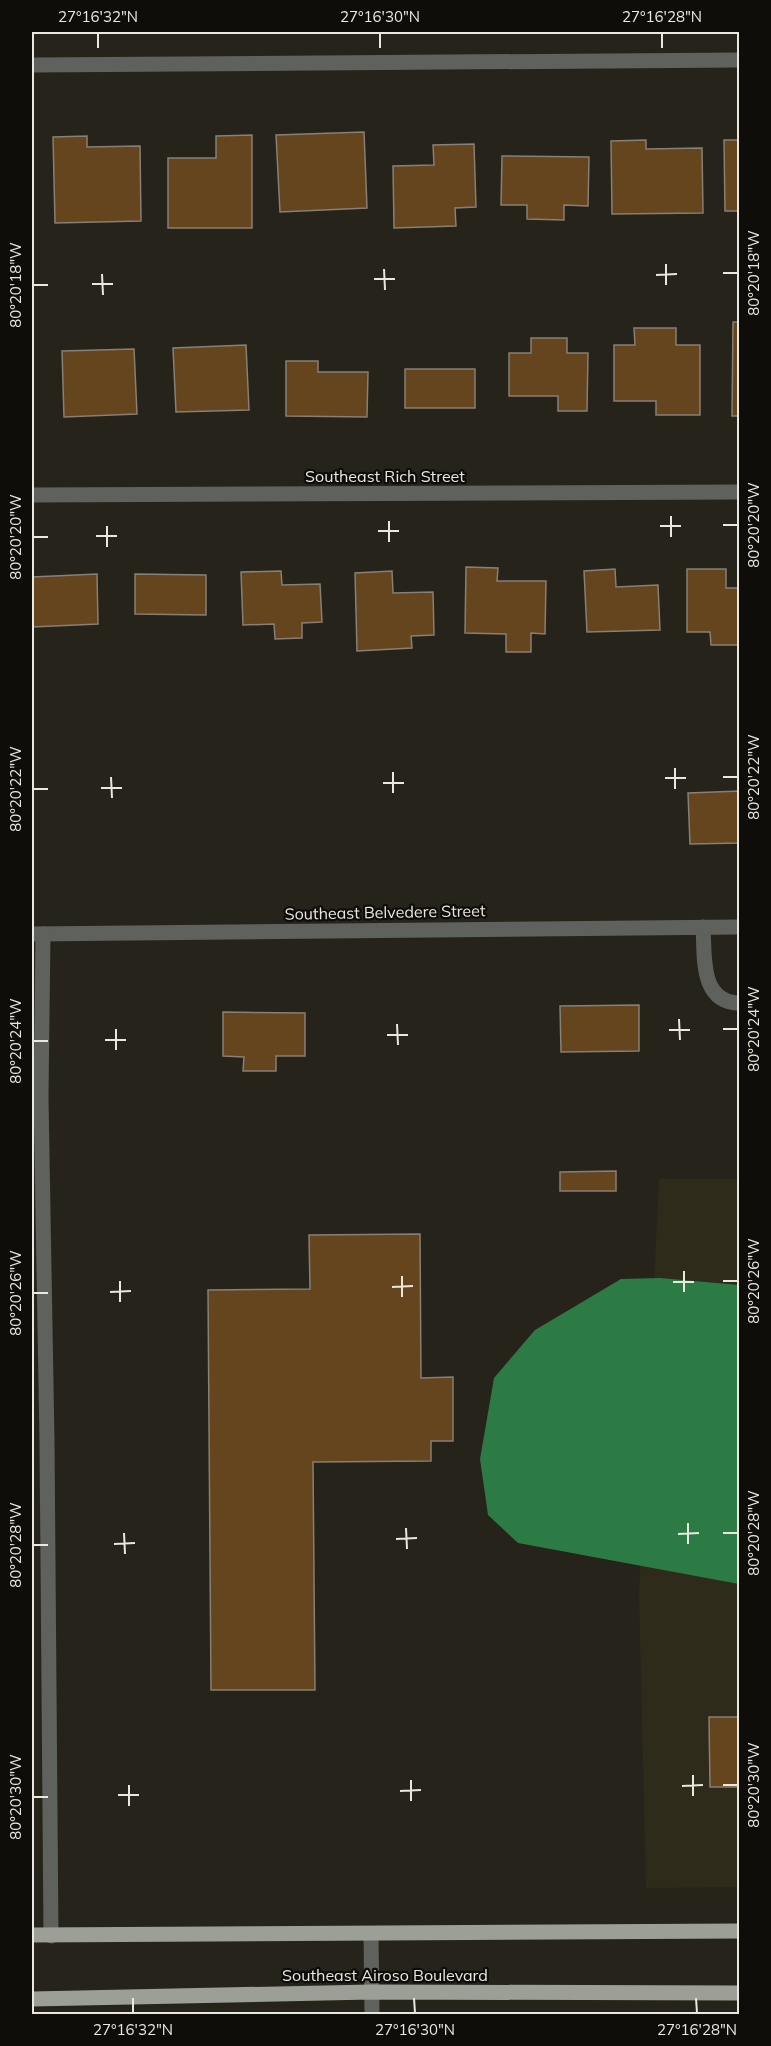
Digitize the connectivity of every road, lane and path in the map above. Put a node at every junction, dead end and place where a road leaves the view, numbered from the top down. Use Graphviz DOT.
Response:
graph roads {
  1 [pos="740,60"];
  2 [pos="32,65"];
  3 [pos="740,492"];
  4 [pos="32,495"];
  5 [pos="703,927"];
  6 [pos="740,927"];
  7 [pos="37,934"];
  8 [pos="740,1003"];
  9 [pos="740,1930"];
  10 [pos="371,1934"];
  11 [pos="32,1935"];
  12 [pos="51,1936"];
  13 [pos="371,1992"];
  14 [pos="740,1993"];
  15 [pos="32,1999"];
  16 [pos="372,2014"];
  1 -- 2 [label="street"];
  3 -- 4 [label="street, Southeast Rich Street"];
  5 -- 6 [label="street, Southeast Belvedere Street"];
  5 -- 7 [label="street, Southeast Belvedere Street"];
  5 -- 8 [label="street"];
  7 -- 12 [label="street"];
  9 -- 10 [label="main road"];
  10 -- 12 [label="main road"];
  10 -- 13 [label="street"];
  11 -- 12 [label="main road"];
  13 -- 14 [label="main road, Southeast Airoso Boulevard"];
  13 -- 15 [label="main road, Southeast Airoso Boulevard"];
  13 -- 16 [label="street"];
}
